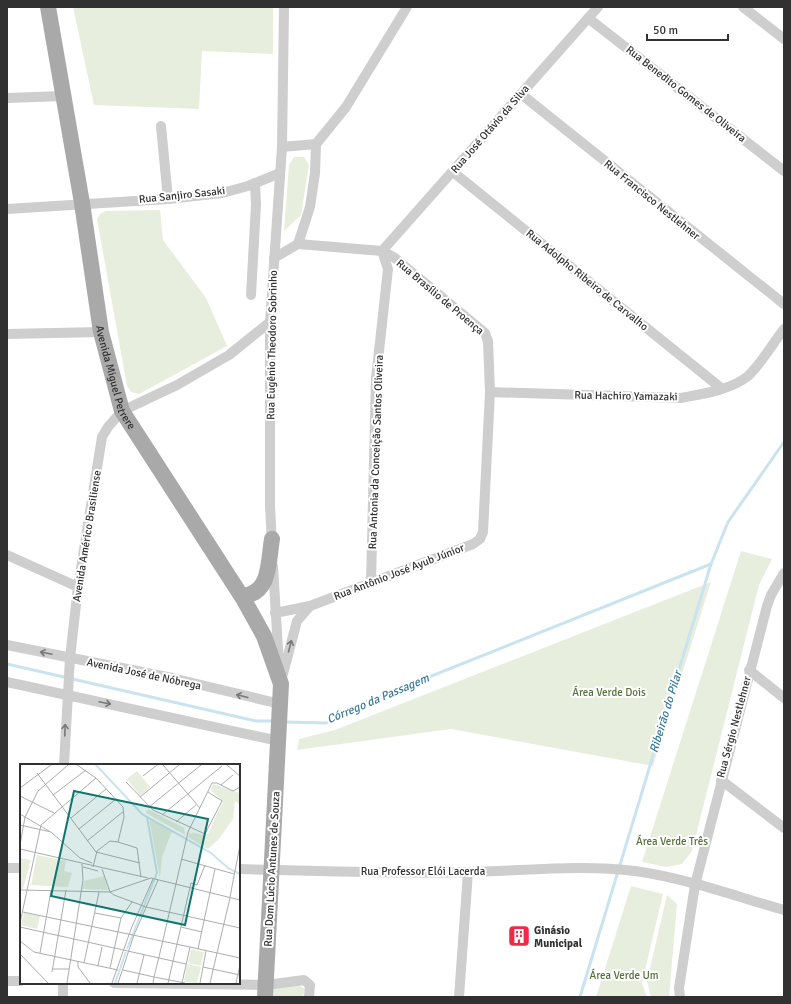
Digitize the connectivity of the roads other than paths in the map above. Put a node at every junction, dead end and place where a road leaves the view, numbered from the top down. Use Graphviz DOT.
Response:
graph roads {
  1 [pos="48,7"];
  2 [pos="284,7"];
  3 [pos="407,7"];
  4 [pos="598,7"];
  5 [pos="743,7"];
  6 [pos="588,18"];
  7 [pos="784,39"];
  8 [pos="521,94"];
  9 [pos="64,96"];
  10 [pos="7,98"];
  11 [pos="161,126"];
  12 [pos="316,144"];
  13 [pos="282,147"];
  14 [pos="784,171"];
  15 [pos="452,172"];
  16 [pos="280,173"];
  17 [pos="255,183"];
  18 [pos="168,199"];
  19 [pos="82,203"];
  20 [pos="7,209"];
  21 [pos="298,244"];
  22 [pos="382,251"];
  23 [pos="274,258"];
  24 [pos="251,295"];
  25 [pos="784,304"];
  26 [pos="270,322"];
  27 [pos="784,329"];
  28 [pos="101,332"];
  29 [pos="7,334"];
  30 [pos="722,388"];
  31 [pos="490,392"];
  32 [pos="122,411"];
  33 [pos="483,532"];
  34 [pos="272,539"];
  35 [pos="7,555"];
  36 [pos="784,573"];
  37 [pos="371,583"];
  38 [pos="78,587"];
  39 [pos="242,596"];
  40 [pos="310,606"];
  41 [pos="275,613"];
  42 [pos="7,645"];
  43 [pos="69,663"];
  44 [pos="749,670"];
  45 [pos="7,682"];
  46 [pos="281,684"];
  47 [pos="67,690"];
  48 [pos="784,698"];
  49 [pos="280,707"];
  50 [pos="279,736"];
  51 [pos="64,764"];
  52 [pos="720,780"];
  53 [pos="784,828"];
  54 [pos="7,868"];
  55 [pos="20,868"];
  56 [pos="240,869"];
  57 [pos="270,870"];
  58 [pos="468,872"];
  59 [pos="695,885"];
  60 [pos="784,910"];
  61 [pos="7,981"];
  62 [pos="20,981"];
  63 [pos="63,984"];
  64 [pos="133,984"];
  65 [pos="266,991"];
  66 [pos="63,997"];
  67 [pos="309,997"];
  68 [pos="459,997"];
  69 [pos="680,997"];
  1 -- 9 [label="main road, Avenida Miguel Petrere"];
  2 -- 13 [label="street, Rua Eugênio Theodoro Sobrinho"];
  3 -- 12 [label="street"];
  4 -- 6 [label="street, Rua José Otávio da Silva"];
  5 -- 7 [label="street"];
  6 -- 8 [label="street, Rua José Otávio da Silva"];
  6 -- 14 [label="street, Rua Benedito Gomes de Oliveira"];
  8 -- 15 [label="street, Rua José Otávio da Silva"];
  8 -- 25 [label="street, Rua Francisco Nestlehner"];
  9 -- 10 [label="street"];
  9 -- 19 [label="main road, Avenida Miguel Petrere"];
  11 -- 18 [label="street"];
  12 -- 13 [label="street"];
  12 -- 21 [label="street"];
  13 -- 16 [label="street, Rua Eugênio Theodoro Sobrinho"];
  15 -- 22 [label="street, Rua José Otávio da Silva"];
  15 -- 30 [label="street, Rua Adolpho Ribeiro de Carvalho"];
  16 -- 17 [label="street, Rua Sanjiro Sasaki"];
  16 -- 23 [label="street, Rua Eugênio Theodoro Sobrinho"];
  17 -- 18 [label="street, Rua Sanjiro Sasaki"];
  17 -- 24 [label="street"];
  18 -- 19 [label="street, Rua Sanjiro Sasaki"];
  19 -- 20 [label="street, Rua Sanjiro Sasaki"];
  19 -- 28 [label="main road, Avenida Miguel Petrere"];
  21 -- 22 [label="street, Rua Brasílio de Proença"];
  21 -- 23 [label="street"];
  22 -- 31 [label="street, Rua Brasílio de Proença"];
  22 -- 37 [label="street, Rua Antonia da Conceição Santos Oliveira"];
  23 -- 26 [label="street, Rua Eugênio Theodoro Sobrinho"];
  26 -- 32 [label="street"];
  26 -- 34 [label="street, Rua Eugênio Theodoro Sobrinho"];
  27 -- 30 [label="street, Rua Hachiro Yamazaki"];
  28 -- 29 [label="street"];
  28 -- 32 [label="main road, Avenida Miguel Petrere"];
  30 -- 31 [label="street, Rua Hachiro Yamazaki"];
  31 -- 33 [label="street, Rua Brasílio de Proença"];
  32 -- 38 [label="street, Avenida Américo Brasiliense"];
  32 -- 39 [label="main road, Avenida Miguel Petrere"];
  33 -- 37 [label="street, Rua Antônio José Ayub Júnior"];
  34 -- 39 [label="main road"];
  34 -- 41 [label="street, Rua Eugênio Theodoro Sobrinho"];
  35 -- 38 [label="street"];
  36 -- 44 [label="street, Rua Sérgio Nestlehner"];
  37 -- 40 [label="street, Rua Antônio José Ayub Júnior"];
  38 -- 43 [label="street, Avenida Américo Brasiliense"];
  39 -- 46 [label="main road, Avenida Miguel Petrere"];
  40 -- 41 [label="street, Rua Antônio José Ayub Júnior"];
  46 -- 40 [label="street, Rua Antônio José Ayub Júnior, one-way"];
  41 -- 46 [label="street, Rua Eugênio Theodoro Sobrinho"];
  43 -- 42 [label="street, Avenida José de Nóbrega, one-way"];
  43 -- 47 [label="street, Avenida Américo Brasiliense"];
  49 -- 43 [label="street, Avenida José de Nóbrega, one-way"];
  44 -- 48 [label="street"];
  44 -- 52 [label="street, Rua Sérgio Nestlehner"];
  45 -- 47 [label="street"];
  46 -- 49 [label="main road, Avenida Miguel Petrere"];
  47 -- 50 [label="street, one-way"];
  51 -- 47 [label="street, one-way"];
  49 -- 50 [label="main road, Rua Dom Lúcio Antunes de Souza"];
  50 -- 57 [label="main road, Rua Dom Lúcio Antunes de Souza"];
  52 -- 53 [label="street"];
  52 -- 59 [label="street, Rua Sérgio Nestlehner"];
  54 -- 55 [label="street"];
  56 -- 57 [label="street, Rua Professor Elói Lacerda"];
  57 -- 58 [label="street, Rua Professor Elói Lacerda"];
  57 -- 65 [label="main road, Rua Dom Lúcio Antunes de Souza"];
  58 -- 59 [label="street, Rua Professor Elói Lacerda"];
  58 -- 68 [label="street"];
  59 -- 60 [label="street"];
  59 -- 69 [label="street, Rua Sérgio Nestlehner"];
  61 -- 62 [label="street"];
  63 -- 66 [label="street"];
  64 -- 65 [label="street"];
  65 -- 67 [label="street"];
}
